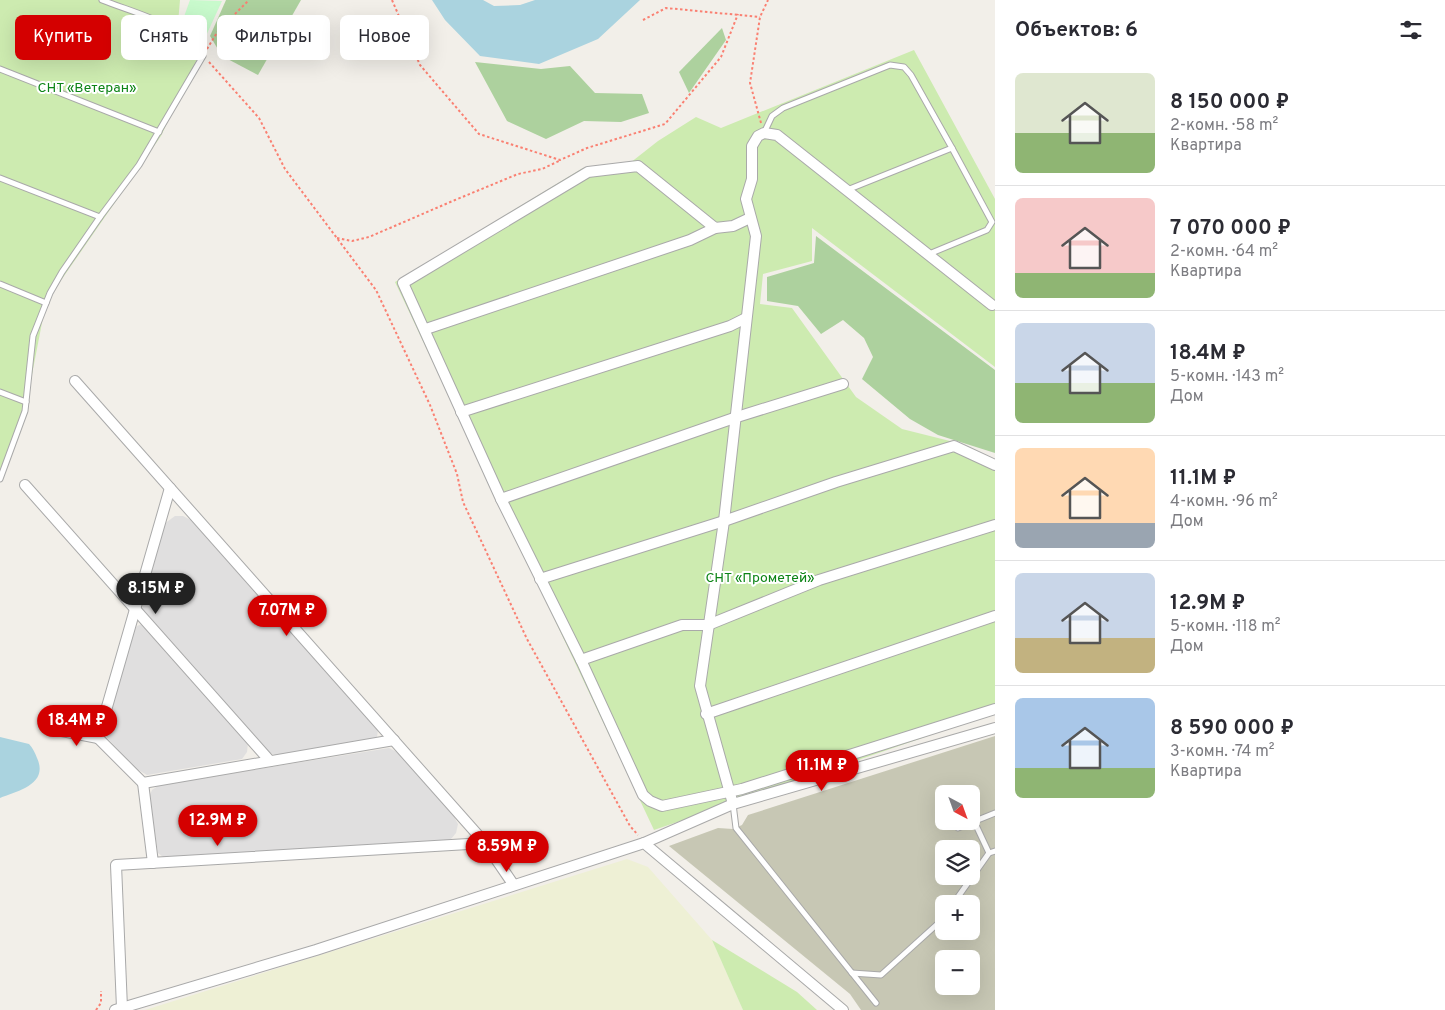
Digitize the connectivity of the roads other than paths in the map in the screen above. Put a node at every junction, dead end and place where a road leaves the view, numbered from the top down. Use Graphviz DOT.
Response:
graph roads {
  1 [pos="102,0"];
  2 [pos="0,69"];
  3 [pos="158,132"];
  4 [pos="764,133"];
  5 [pos="952,148"];
  6 [pos="0,178"];
  7 [pos="847,190"];
  8 [pos="100,217"];
  9 [pos="750,218"];
  10 [pos="715,228"];
  11 [pos="929,255"];
  12 [pos="0,284"];
  13 [pos="46,303"];
  14 [pos="992,305"];
  15 [pos="746,318"];
  16 [pos="426,328"];
  17 [pos="75,381"];
  18 [pos="843,384"];
  19 [pos="0,392"];
  20 [pos="26,402"];
  21 [pos="461,412"];
  22 [pos="737,417"];
  23 [pos="995,465"];
  24 [pos="0,479"];
  25 [pos="25,485"];
  26 [pos="170,488"];
  27 [pos="501,499"];
  28 [pos="724,522"];
  29 [pos="995,525"];
  30 [pos="540,579"];
  31 [pos="135,609"];
  32 [pos="995,616"];
  33 [pos="708,625"];
  34 [pos="580,660"];
  35 [pos="995,708"];
  36 [pos="706,714"];
  37 [pos="995,728"];
  38 [pos="62,731"];
  39 [pos="98,738"];
  40 [pos="394,740"];
  41 [pos="270,760"];
  42 [pos="143,783"];
  43 [pos="728,790"];
  44 [pos="733,804"];
  45 [pos="995,813"];
  46 [pos="980,819"];
  47 [pos="979,830"];
  48 [pos="485,843"];
  49 [pos="644,843"];
  50 [pos="992,852"];
  51 [pos="153,863"];
  52 [pos="513,884"];
  53 [pos="960,895"];
  54 [pos="935,926"];
  55 [pos="852,973"];
  56 [pos="876,1003"];
  57 [pos="119,1009"];
  58 [pos="843,1010"];
  1 -- 3 [label="lane"];
  2 -- 3 [label="lane"];
  3 -- 8 [label="lane"];
  4 -- 5 [label="lane"];
  4 -- 7 [label="street"];
  4 -- 9 [label="street"];
  5 -- 7 [label="lane"];
  5 -- 11 [label="lane"];
  6 -- 8 [label="lane"];
  7 -- 11 [label="street"];
  8 -- 13 [label="lane"];
  9 -- 10 [label="street"];
  9 -- 15 [label="street"];
  10 -- 16 [label="street"];
  10 -- 16 [label="street"];
  11 -- 14 [label="street"];
  12 -- 13 [label="lane"];
  13 -- 20 [label="lane"];
  15 -- 21 [label="street"];
  15 -- 22 [label="street"];
  16 -- 21 [label="street"];
  17 -- 26 [label="street"];
  18 -- 22 [label="street"];
  19 -- 20 [label="lane"];
  20 -- 24 [label="lane"];
  21 -- 27 [label="street"];
  22 -- 27 [label="street"];
  22 -- 28 [label="street"];
  23 -- 28 [label="street"];
  25 -- 31 [label="street"];
  26 -- 31 [label="street"];
  26 -- 40 [label="street"];
  27 -- 30 [label="street"];
  28 -- 30 [label="street"];
  28 -- 33 [label="street"];
  29 -- 33 [label="street"];
  30 -- 34 [label="street"];
  31 -- 39 [label="street"];
  31 -- 41 [label="street"];
  32 -- 36 [label="street"];
  33 -- 34 [label="street"];
  33 -- 36 [label="street"];
  34 -- 43 [label="street"];
  35 -- 43 [label="street"];
  36 -- 43 [label="street"];
  37 -- 44 [label="street"];
  38 -- 39 [label="street"];
  39 -- 42 [label="street"];
  40 -- 41 [label="street"];
  40 -- 48 [label="street"];
  41 -- 42 [label="street"];
  42 -- 51 [label="street"];
  43 -- 44 [label="street"];
  44 -- 49 [label="street"];
  44 -- 55 [label="lane"];
  45 -- 46 [label="lane"];
  47 -- 50 [label="lane"];
  48 -- 51 [label="street"];
  48 -- 52 [label="street"];
  49 -- 52 [label="street"];
  49 -- 58 [label="street"];
  50 -- 53 [label="lane"];
  51 -- 57 [label="street"];
  52 -- 57 [label="street"];
  54 -- 55 [label="lane"];
  55 -- 56 [label="lane"];
}
